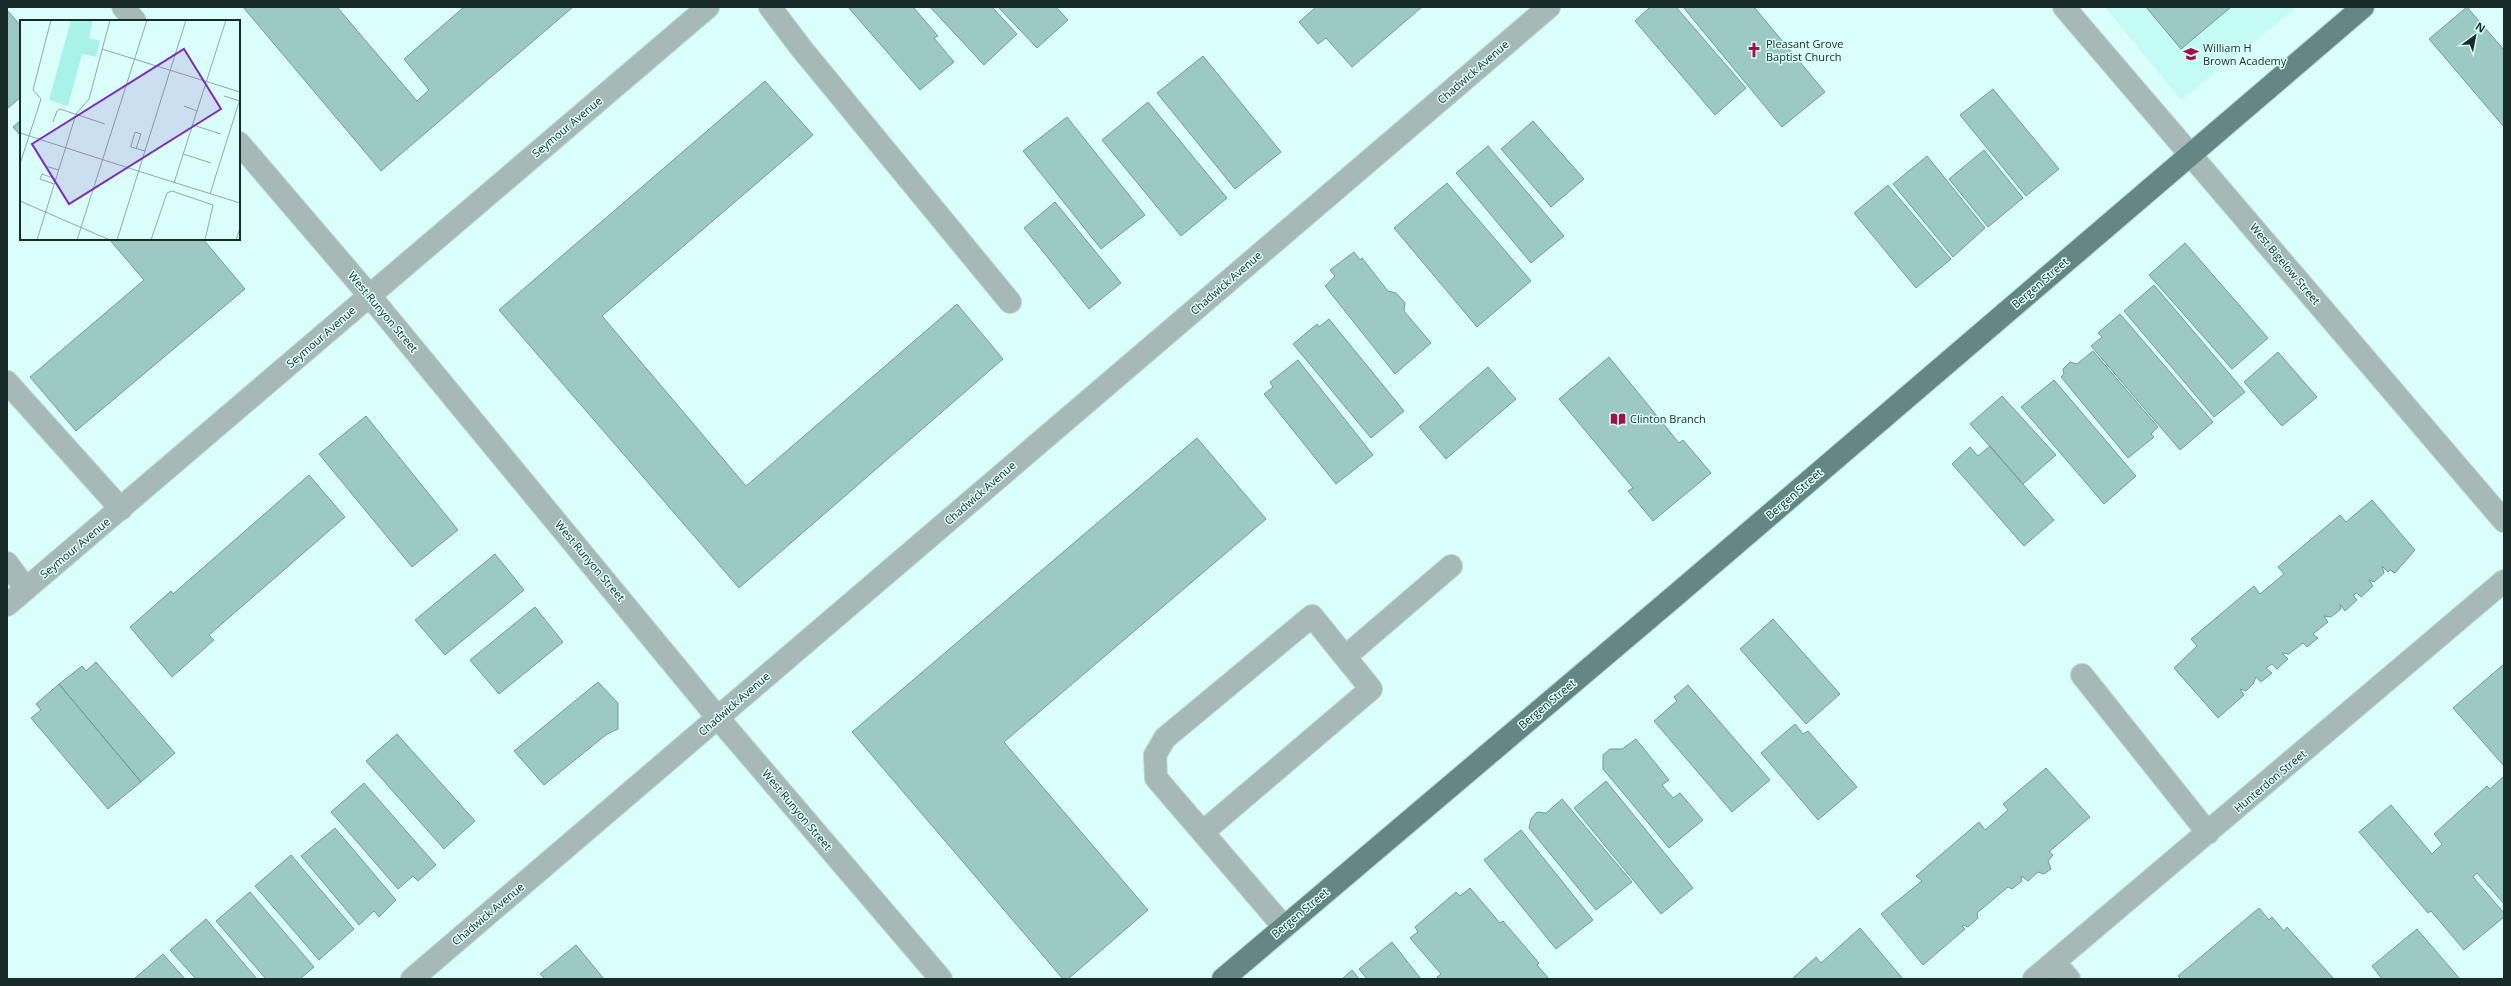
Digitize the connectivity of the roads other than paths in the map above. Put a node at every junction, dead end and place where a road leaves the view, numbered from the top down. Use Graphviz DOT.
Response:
graph roads {
  1 [pos="123,7"];
  2 [pos="708,7"];
  3 [pos="770,7"];
  4 [pos="1549,7"];
  5 [pos="2064,7"];
  6 [pos="2363,7"];
  7 [pos="134,20"];
  8 [pos="240,144"];
  9 [pos="2191,154"];
  10 [pos="370,295"];
  11 [pos="1010,302"];
  12 [pos="7,382"];
  13 [pos="121,509"];
  14 [pos="2504,521"];
  15 [pos="7,563"];
  16 [pos="1451,566"];
  17 [pos="2504,581"];
  18 [pos="26,589"];
  19 [pos="7,606"];
  20 [pos="1345,657"];
  21 [pos="2082,675"];
  22 [pos="718,718"];
  23 [pos="1203,832"];
  24 [pos="2208,833"];
  25 [pos="1284,927"];
  26 [pos="2054,962"];
  27 [pos="412,979"];
  28 [pos="941,979"];
  29 [pos="1223,979"];
  30 [pos="2034,979"];
  31 [pos="2069,979"];
  1 -- 7 [label="street"];
  2 -- 10 [label="street, Seymour Avenue"];
  3 -- 11 [label="street"];
  4 -- 22 [label="street, Chadwick Avenue"];
  5 -- 9 [label="street, West Bigelow Street"];
  6 -- 9 [label="main road, Bergen Street"];
  8 -- 10 [label="street, West Runyon Street"];
  9 -- 14 [label="street, West Bigelow Street"];
  9 -- 25 [label="main road, Bergen Street"];
  10 -- 13 [label="street, Seymour Avenue"];
  10 -- 22 [label="street, West Runyon Street"];
  12 -- 13 [label="street"];
  13 -- 18 [label="street, Seymour Avenue"];
  15 -- 18 [label="street"];
  16 -- 20 [label="street"];
  17 -- 24 [label="street, Hunterdon Street"];
  18 -- 19 [label="street, Seymour Avenue"];
  20 -- 23 [label="street"];
  20 -- 23 [label="street"];
  21 -- 24 [label="street"];
  22 -- 27 [label="street, Chadwick Avenue"];
  22 -- 28 [label="street, West Runyon Street"];
  23 -- 25 [label="street"];
  24 -- 26 [label="street, Hunterdon Street"];
  25 -- 29 [label="main road, Bergen Street"];
  26 -- 30 [label="street, Hunterdon Street"];
  26 -- 31 [label="street"];
}
